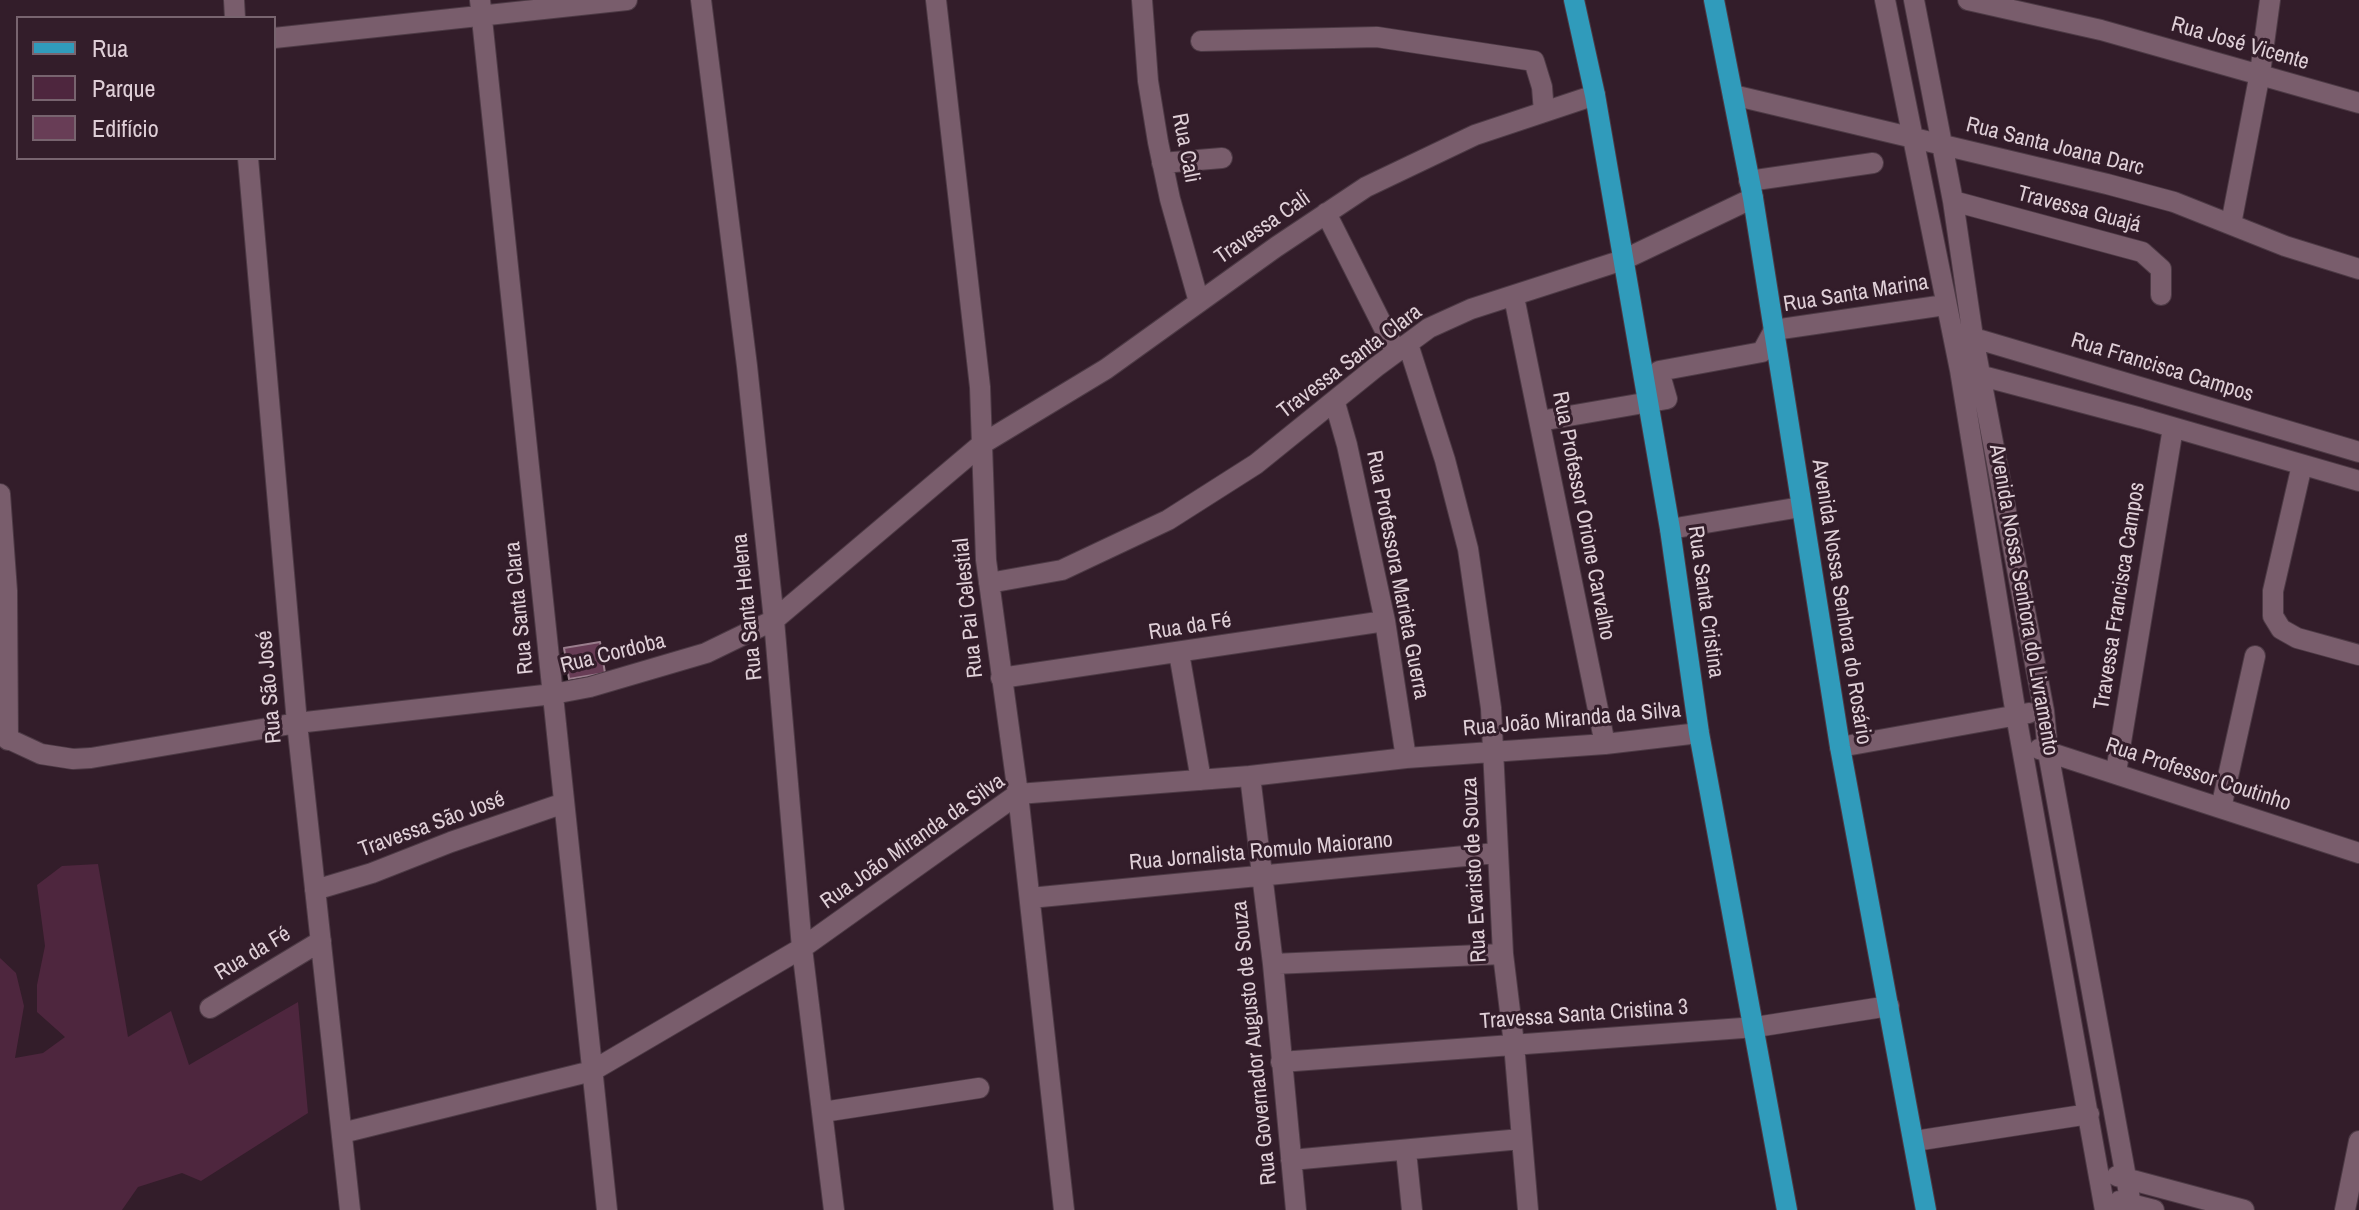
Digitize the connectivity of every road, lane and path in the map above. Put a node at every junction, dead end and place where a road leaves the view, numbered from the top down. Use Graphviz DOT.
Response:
graph roads {
  1 [pos="627,0"];
  2 [pos="701,0"];
  3 [pos="936,0"];
  4 [pos="1142,0"];
  5 [pos="1574,0"];
  6 [pos="1714,0"];
  7 [pos="1885,0"];
  8 [pos="1914,0"];
  9 [pos="1968,0"];
  10 [pos="2270,0"];
  11 [pos="481,9"];
  12 [pos="276,38"];
  13 [pos="1201,41"];
  14 [pos="2260,73"];
  15 [pos="1595,95"];
  16 [pos="1733,95"];
  17 [pos="2359,103"];
  18 [pos="1544,112"];
  19 [pos="1913,139"];
  20 [pos="1943,144"];
  21 [pos="1222,158"];
  22 [pos="248,160"];
  23 [pos="1162,163"];
  24 [pos="1873,163"];
  25 [pos="1751,190"];
  26 [pos="1953,201"];
  27 [pos="1326,213"];
  28 [pos="2231,224"];
  29 [pos="1623,260"];
  30 [pos="2359,269"];
  31 [pos="2161,295"];
  32 [pos="1514,297"];
  33 [pos="1199,302"];
  34 [pos="1945,305"];
  35 [pos="1774,330"];
  36 [pos="1952,331"];
  37 [pos="1973,337"];
  38 [pos="1402,348"];
  39 [pos="1960,370"];
  40 [pos="1982,376"];
  41 [pos="1335,403"];
  42 [pos="1648,403"];
  43 [pos="1540,421"];
  44 [pos="2173,428"];
  45 [pos="982,444"];
  46 [pos="2359,452"];
  47 [pos="2302,465"];
  48 [pos="2359,481"];
  49 [pos="0,494"];
  50 [pos="1801,507"];
  51 [pos="1670,529"];
  52 [pos="989,583"];
  53 [pos="3,594"];
  54 [pos="774,620"];
  55 [pos="1385,621"];
  56 [pos="1179,653"];
  57 [pos="2359,655"];
  58 [pos="2255,656"];
  59 [pos="1001,678"];
  60 [pos="553,694"];
  61 [pos="2044,711"];
  62 [pos="2016,715"];
  63 [pos="297,723"];
  64 [pos="1699,733"];
  65 [pos="4,738"];
  66 [pos="1605,744"];
  67 [pos="2022,744"];
  68 [pos="1840,747"];
  69 [pos="1492,751"];
  70 [pos="2048,752"];
  71 [pos="1406,758"];
  72 [pos="2116,772"];
  73 [pos="1250,776"];
  74 [pos="1201,780"];
  75 [pos="1018,794"];
  76 [pos="564,803"];
  77 [pos="2221,808"];
  78 [pos="1496,853"];
  79 [pos="2359,853"];
  80 [pos="1262,876"];
  81 [pos="315,890"];
  82 [pos="1030,898"];
  83 [pos="321,941"];
  84 [pos="802,948"];
  85 [pos="1503,954"];
  86 [pos="1273,964"];
  87 [pos="1889,1006"];
  88 [pos="210,1008"];
  89 [pos="1756,1027"];
  90 [pos="1514,1044"];
  91 [pos="1281,1062"];
  92 [pos="592,1071"];
  93 [pos="979,1088"];
  94 [pos="823,1112"];
  95 [pos="2089,1114"];
  96 [pos="342,1133"];
  97 [pos="1521,1139"];
  98 [pos="1915,1141"];
  99 [pos="2359,1141"];
  100 [pos="1406,1151"];
  101 [pos="1291,1160"];
  102 [pos="2100,1174"];
  103 [pos="2126,1177"];
  104 [pos="2104,1203"];
  105 [pos="2131,1207"];
  106 [pos="350,1210"];
  107 [pos="607,1210"];
  108 [pos="834,1210"];
  109 [pos="1064,1210"];
  110 [pos="1296,1210"];
  111 [pos="1412,1210"];
  112 [pos="1528,1210"];
  113 [pos="1787,1210"];
  114 [pos="1926,1210"];
  115 [pos="2154,1210"];
  116 [pos="2244,1210"];
  117 [pos="2345,1210"];
  1 -- 11 [label="street"];
  2 -- 54 [label="street, Rua Santa Helena"];
  3 -- 45 [label="street, Rua Pai Celestial"];
  4 -- 23 [label="street, Rua Cali"];
  5 -- 15 [label="main road, Rua Santa Cristina"];
  6 -- 16 [label="main road, Avenida Nossa Senhora do Rosário"];
  7 -- 19 [label="street, Avenida Nossa Senhora do Livramento"];
  8 -- 20 [label="street, Avenida Nossa Senhora do Livramento"];
  9 -- 14 [label="street, Rua José Vicente"];
  10 -- 14 [label="street"];
  11 -- 12 [label="street"];
  11 -- 60 [label="street, Rua Santa Clara"];
  13 -- 18 [label="street"];
  14 -- 17 [label="street, Rua José Vicente"];
  14 -- 28 [label="street"];
  15 -- 18 [label="street, Travessa Cali"];
  15 -- 29 [label="main road, Rua Santa Cristina"];
  16 -- 19 [label="street, Rua Santa Joana Darc"];
  16 -- 25 [label="main road, Avenida Nossa Senhora do Rosário"];
  18 -- 27 [label="street, Travessa Cali"];
  19 -- 20 [label="street, Rua Santa Joana Darc"];
  19 -- 34 [label="street, Avenida Nossa Senhora do Livramento"];
  20 -- 26 [label="street, Avenida Nossa Senhora do Livramento"];
  20 -- 28 [label="street, Rua Santa Joana Darc"];
  21 -- 23 [label="street"];
  22 -- 63 [label="street, Rua São José"];
  23 -- 33 [label="street, Rua Cali"];
  24 -- 25 [label="street, Travessa Santa Clara"];
  25 -- 29 [label="street, Travessa Santa Clara"];
  25 -- 35 [label="main road, Avenida Nossa Senhora do Rosário"];
  26 -- 31 [label="street, Travessa Guajá"];
  26 -- 37 [label="street, Avenida Nossa Senhora do Livramento"];
  27 -- 33 [label="street, Travessa Cali"];
  27 -- 38 [label="street, Rua Evaristo de Souza"];
  28 -- 30 [label="street, Rua Santa Joana Darc"];
  29 -- 32 [label="street, Travessa Santa Clara"];
  29 -- 42 [label="main road, Rua Santa Cristina"];
  32 -- 38 [label="street, Travessa Santa Clara"];
  32 -- 43 [label="street, Rua Professor Orione Carvalho"];
  33 -- 45 [label="street, Travessa Cali"];
  34 -- 35 [label="street, Rua Santa Marina"];
  34 -- 36 [label="street, Avenida Nossa Senhora do Livramento"];
  35 -- 42 [label="street"];
  35 -- 50 [label="main road, Avenida Nossa Senhora do Rosário"];
  36 -- 37 [label="street, Rua Francisca Campos"];
  36 -- 39 [label="street, Avenida Nossa Senhora do Livramento"];
  37 -- 40 [label="street, Avenida Nossa Senhora do Livramento"];
  37 -- 46 [label="street, Rua Francisca Campos"];
  38 -- 41 [label="street, Travessa Santa Clara"];
  38 -- 69 [label="street, Rua Evaristo de Souza"];
  39 -- 40 [label="street"];
  39 -- 62 [label="street, Avenida Nossa Senhora do Livramento"];
  40 -- 44 [label="street"];
  40 -- 61 [label="street, Avenida Nossa Senhora do Livramento"];
  41 -- 52 [label="street, Travessa Santa Clara"];
  41 -- 55 [label="street, Rua Professora Marieta Guerra"];
  42 -- 43 [label="street"];
  42 -- 51 [label="main road, Rua Santa Cristina"];
  43 -- 66 [label="street, Rua Professor Orione Carvalho"];
  44 -- 47 [label="street"];
  44 -- 72 [label="street, Travessa Francisca Campos"];
  45 -- 52 [label="street, Rua Pai Celestial"];
  45 -- 54 [label="street, Rua Cordoba"];
  47 -- 48 [label="street"];
  47 -- 57 [label="street"];
  49 -- 53 [label="street"];
  50 -- 51 [label="street"];
  50 -- 68 [label="main road, Avenida Nossa Senhora do Rosário"];
  51 -- 64 [label="main road, Rua Santa Cristina"];
  52 -- 59 [label="street, Rua Pai Celestial"];
  53 -- 65 [label="street"];
  54 -- 60 [label="street, Rua Cordoba"];
  54 -- 84 [label="street, Rua Santa Helena"];
  55 -- 56 [label="street, Rua da Fé"];
  55 -- 71 [label="street, Rua Professora Marieta Guerra"];
  56 -- 59 [label="street, Rua da Fé"];
  56 -- 74 [label="street"];
  58 -- 77 [label="street"];
  59 -- 75 [label="street, Rua Pai Celestial"];
  60 -- 63 [label="street, Rua Cordoba"];
  60 -- 76 [label="street, Rua Santa Clara"];
  61 -- 62 [label="street"];
  61 -- 70 [label="street, Avenida Nossa Senhora do Livramento"];
  62 -- 67 [label="street, Avenida Nossa Senhora do Livramento"];
  62 -- 68 [label="street"];
  63 -- 65 [label="street, Rua Cordoba"];
  63 -- 81 [label="street, Rua São José"];
  64 -- 66 [label="street, Rua João Miranda da Silva"];
  64 -- 89 [label="main road, Rua Santa Cristina"];
  66 -- 69 [label="street, Rua João Miranda da Silva"];
  67 -- 70 [label="street, Rua Professor Coutinho"];
  67 -- 95 [label="street, Avenida Nossa Senhora do Livramento"];
  68 -- 87 [label="main road, Avenida Nossa Senhora do Rosário"];
  69 -- 71 [label="street, Rua João Miranda da Silva"];
  69 -- 78 [label="street, Rua Evaristo de Souza"];
  70 -- 72 [label="street, Rua Professor Coutinho"];
  70 -- 103 [label="street, Avenida Nossa Senhora do Livramento"];
  71 -- 73 [label="street, Rua João Miranda da Silva"];
  72 -- 77 [label="street, Rua Professor Coutinho"];
  73 -- 74 [label="street, Rua João Miranda da Silva"];
  73 -- 80 [label="street, Rua Governador Augusto de Souza"];
  74 -- 75 [label="street, Rua João Miranda da Silva"];
  75 -- 82 [label="street, Rua Pai Celestial"];
  75 -- 84 [label="street, Rua João Miranda da Silva"];
  76 -- 81 [label="street, Travessa São José"];
  76 -- 92 [label="street, Rua Santa Clara"];
  77 -- 79 [label="street, Rua Professor Coutinho"];
  78 -- 80 [label="street, Rua Jornalista Romulo Maiorano"];
  78 -- 85 [label="street, Rua Evaristo de Souza"];
  80 -- 82 [label="street, Rua Jornalista Romulo Maiorano"];
  80 -- 86 [label="street, Rua Governador Augusto de Souza"];
  81 -- 83 [label="street, Rua São José"];
  82 -- 109 [label="street, Rua Pai Celestial"];
  83 -- 88 [label="street, Rua da Fé"];
  83 -- 96 [label="street, Rua São José"];
  84 -- 92 [label="street, Rua João Miranda da Silva"];
  84 -- 94 [label="street, Rua Santa Helena"];
  85 -- 86 [label="street"];
  85 -- 90 [label="street, Rua Evaristo de Souza"];
  86 -- 91 [label="street, Rua Governador Augusto de Souza"];
  87 -- 89 [label="street, Travessa Santa Cristina 3"];
  87 -- 98 [label="main road, Avenida Nossa Senhora do Rosário"];
  89 -- 90 [label="street, Travessa Santa Cristina 3"];
  89 -- 113 [label="main road, Rua Santa Cristina"];
  90 -- 91 [label="street, Travessa Santa Cristina 3"];
  90 -- 97 [label="street, Rua Evaristo de Souza"];
  91 -- 101 [label="street, Rua Governador Augusto de Souza"];
  92 -- 96 [label="street, Rua João Miranda da Silva"];
  92 -- 107 [label="street, Rua Santa Clara"];
  93 -- 94 [label="street"];
  94 -- 108 [label="street, Rua Santa Helena"];
  95 -- 98 [label="street"];
  95 -- 102 [label="street, Avenida Nossa Senhora do Livramento"];
  96 -- 106 [label="street, Rua São José"];
  97 -- 100 [label="street"];
  97 -- 112 [label="street, Rua Evaristo de Souza"];
  98 -- 114 [label="main road, Avenida Nossa Senhora do Rosário"];
  99 -- 117 [label="street"];
  100 -- 101 [label="street"];
  100 -- 111 [label="street"];
  101 -- 110 [label="street, Rua Governador Augusto de Souza"];
  102 -- 103 [label="street"];
  102 -- 104 [label="street, Avenida Nossa Senhora do Livramento"];
  103 -- 105 [label="street, Avenida Nossa Senhora do Livramento"];
  103 -- 116 [label="street"];
  104 -- 105 [label="street"];
  105 -- 115 [label="street"];
}
